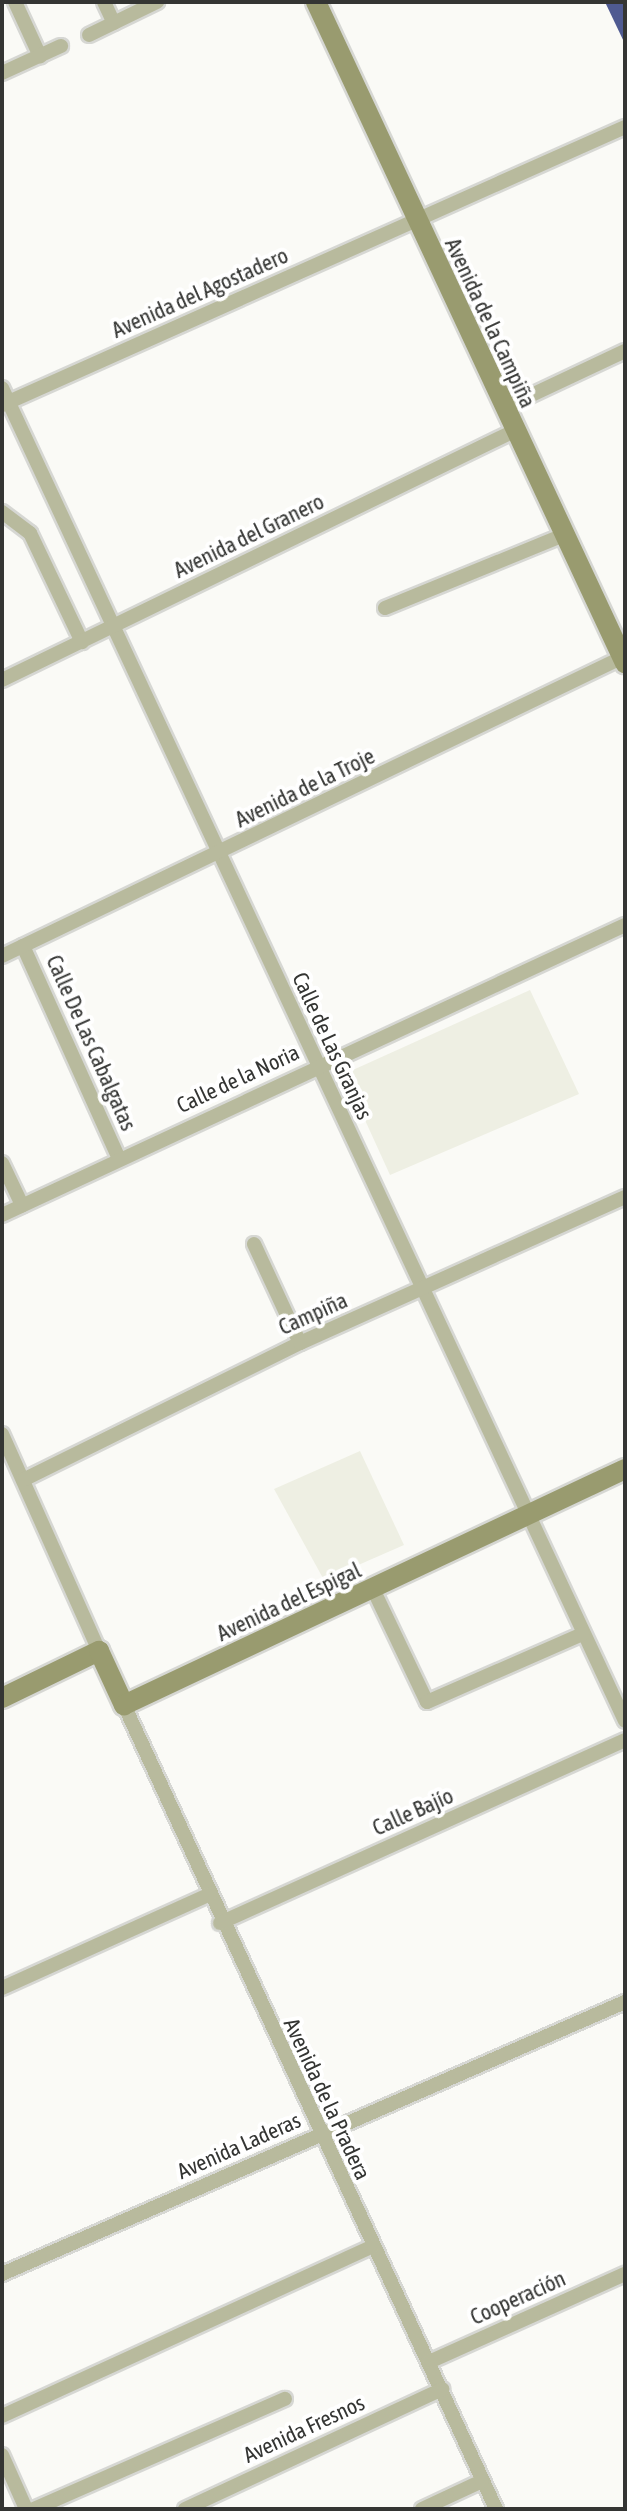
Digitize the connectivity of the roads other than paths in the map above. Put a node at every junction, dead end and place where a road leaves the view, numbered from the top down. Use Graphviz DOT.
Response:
graph roads {
  1 [pos="15,2"];
  2 [pos="104,2"];
  3 [pos="157,2"];
  4 [pos="319,3"];
  5 [pos="114,23"];
  6 [pos="89,35"];
  7 [pos="61,46"];
  8 [pos="40,56"];
  9 [pos="2,73"];
  10 [pos="625,127"];
  11 [pos="415,220"];
  12 [pos="625,351"];
  13 [pos="4,399"];
  14 [pos="504,408"];
  15 [pos="514,431"];
  16 [pos="2,512"];
  17 [pos="564,535"];
  18 [pos="385,608"];
  19 [pos="110,629"];
  20 [pos="82,642"];
  21 [pos="624,659"];
  22 [pos="2,680"];
  23 [pos="218,854"];
  24 [pos="625,925"];
  25 [pos="23,946"];
  26 [pos="2,956"];
  27 [pos="316,1067"];
  28 [pos="119,1159"];
  29 [pos="2,1163"];
  30 [pos="625,1197"];
  31 [pos="22,1205"];
  32 [pos="2,1215"];
  33 [pos="254,1244"];
  34 [pos="424,1291"];
  35 [pos="300,1343"];
  36 [pos="2,1434"];
  37 [pos="625,1469"];
  38 [pos="23,1480"];
  39 [pos="527,1516"];
  40 [pos="373,1589"];
  41 [pos="583,1634"];
  42 [pos="99,1651"];
  43 [pos="2,1698"];
  44 [pos="620,1698"];
  45 [pos="124,1705"];
  46 [pos="625,1721"];
  47 [pos="625,1740"];
  48 [pos="210,1894"];
  49 [pos="220,1923"];
  50 [pos="2,1988"];
  51 [pos="625,2002"];
  52 [pos="319,2135"];
  53 [pos="373,2246"];
  54 [pos="2,2274"];
  55 [pos="625,2274"];
  56 [pos="429,2362"];
  57 [pos="442,2389"];
  58 [pos="285,2399"];
  59 [pos="2,2416"];
  60 [pos="2,2455"];
  61 [pos="482,2481"];
  62 [pos="26,2509"];
  63 [pos="34,2509"];
  64 [pos="185,2509"];
  65 [pos="422,2509"];
  66 [pos="496,2509"];
  1 -- 8 [label="street"];
  2 -- 5 [label="street"];
  3 -- 5 [label="street"];
  4 -- 11 [label="street, Avenida de la Campiña"];
  5 -- 6 [label="street"];
  7 -- 8 [label="street"];
  8 -- 9 [label="street"];
  10 -- 11 [label="street"];
  11 -- 13 [label="street, Avenida del Agostadero"];
  11 -- 14 [label="street, Avenida de la Campiña"];
  12 -- 14 [label="street"];
  13 -- 19 [label="street, Calle de Las Granjas"];
  14 -- 15 [label="street, Avenida de la Campiña"];
  15 -- 17 [label="street, Avenida de la Campiña"];
  15 -- 19 [label="street, Avenida del Granero"];
  16 -- 20 [label="street"];
  17 -- 18 [label="street"];
  17 -- 21 [label="street, Avenida de la Campiña"];
  19 -- 20 [label="street, Avenida del Granero"];
  19 -- 23 [label="street, Calle de Las Granjas"];
  20 -- 22 [label="street, Avenida del Granero"];
  21 -- 23 [label="street, Avenida de la Troje"];
  23 -- 25 [label="street, Avenida de la Troje"];
  23 -- 27 [label="street, Calle de Las Granjas"];
  24 -- 27 [label="street, Calle de la Noria"];
  25 -- 26 [label="street, Avenida de la Troje"];
  25 -- 28 [label="street, Calle De Las Cabalgatas"];
  27 -- 28 [label="street, Calle de la Noria"];
  27 -- 34 [label="street, Calle de Las Granjas"];
  28 -- 31 [label="street, Calle de la Noria"];
  29 -- 31 [label="street"];
  30 -- 34 [label="street, Campiña"];
  31 -- 32 [label="street, Calle de la Noria"];
  33 -- 35 [label="street"];
  34 -- 35 [label="street, Campiña"];
  34 -- 39 [label="street, Calle de Las Granjas"];
  35 -- 38 [label="street, Campiña"];
  36 -- 38 [label="street"];
  37 -- 39 [label="street, Avenida del Espigal"];
  38 -- 42 [label="street"];
  39 -- 40 [label="street, Avenida del Espigal"];
  39 -- 41 [label="street, Calle de Las Granjas"];
  40 -- 41 [label="street"];
  40 -- 45 [label="street, Avenida del Espigal"];
  41 -- 44 [label="street, Calle de Las Granjas"];
  42 -- 43 [label="street"];
  42 -- 45 [label="street"];
  44 -- 46 [label="street, Calle de Las Granjas"];
  45 -- 48 [label="street, Avenida de la Pradera"];
  47 -- 49 [label="street, Calle Bajío"];
  48 -- 49 [label="street, Avenida de la Pradera"];
  48 -- 50 [label="street"];
  49 -- 52 [label="street, Avenida de la Pradera"];
  51 -- 52 [label="street, Avenida Laderas"];
  52 -- 53 [label="street, Avenida de la Pradera"];
  52 -- 54 [label="street, Avenida Laderas"];
  53 -- 56 [label="street, Avenida de la Pradera"];
  53 -- 59 [label="street"];
  55 -- 56 [label="street, Cooperación"];
  56 -- 57 [label="street, Avenida de la Pradera"];
  57 -- 61 [label="street, Avenida de la Pradera"];
  57 -- 64 [label="street, Avenida Fresnos"];
  58 -- 63 [label="street"];
  60 -- 62 [label="street"];
  61 -- 65 [label="street"];
  61 -- 66 [label="street, Avenida de la Pradera"];
}
